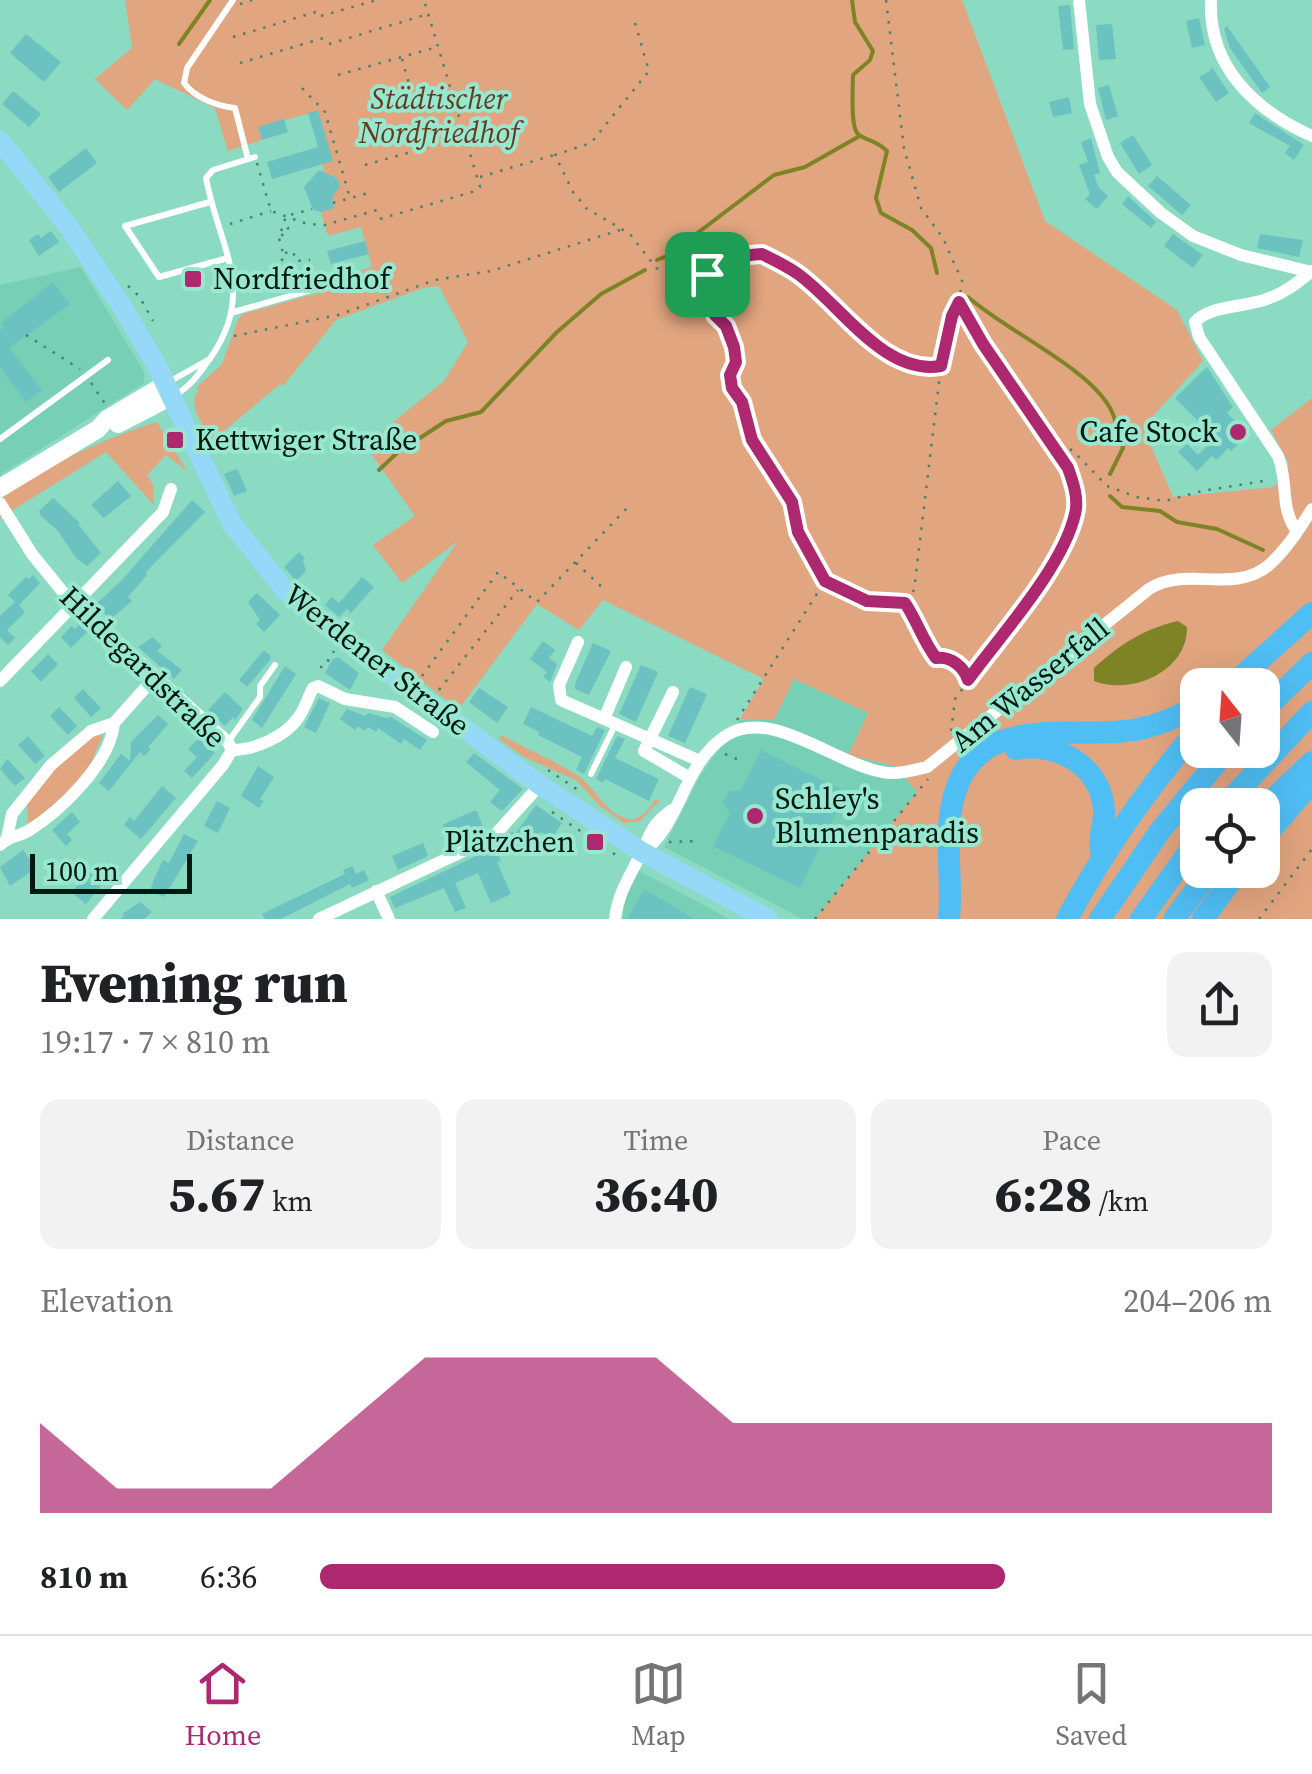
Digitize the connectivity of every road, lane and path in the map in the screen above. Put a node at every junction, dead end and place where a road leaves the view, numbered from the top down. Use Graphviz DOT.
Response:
graph roads {
  1 [pos="233,0"];
  2 [pos="376,0"];
  3 [pos="424,0"];
  4 [pos="886,0"];
  5 [pos="1078,0"];
  6 [pos="1211,0"];
  7 [pos="429,9"];
  8 [pos="636,23"];
  9 [pos="234,37"];
  10 [pos="327,38"];
  11 [pos="328,44"];
  12 [pos="438,47"];
  13 [pos="402,57"];
  14 [pos="240,63"];
  15 [pos="338,75"];
  16 [pos="302,88"];
  17 [pos="1312,136"];
  18 [pos="464,137"];
  19 [pos="0,141"];
  20 [pos="427,148"];
  21 [pos="555,155"];
  22 [pos="252,158"];
  23 [pos="364,166"];
  24 [pos="479,178"];
  25 [pos="372,192"];
  26 [pos="350,198"];
  27 [pos="210,202"];
  28 [pos="333,203"];
  29 [pos="312,209"];
  30 [pos="377,210"];
  31 [pos="271,211"];
  32 [pos="286,216"];
  33 [pos="380,220"];
  34 [pos="230,224"];
  35 [pos="622,229"];
  36 [pos="283,254"];
  37 [pos="228,258"];
  38 [pos="310,260"];
  39 [pos="1311,271"];
  40 [pos="707,274"];
  41 [pos="335,282"];
  42 [pos="241,290"];
  43 [pos="138,296"];
  44 [pos="959,302"];
  45 [pos="234,312"];
  46 [pos="153,321"];
  47 [pos="26,335"];
  48 [pos="224,338"];
  49 [pos="108,360"];
  50 [pos="209,360"];
  51 [pos="941,366"];
  52 [pos="86,376"];
  53 [pos="169,390"];
  54 [pos="107,407"];
  55 [pos="1050,438"];
  56 [pos="0,440"];
  57 [pos="1284,478"];
  58 [pos="0,488"];
  59 [pos="170,489"];
  60 [pos="0,503"];
  61 [pos="629,506"];
  62 [pos="1312,508"];
  63 [pos="1298,532"];
  64 [pos="575,562"];
  65 [pos="825,581"];
  66 [pos="519,588"];
  67 [pos="605,590"];
  68 [pos="74,603"];
  69 [pos="905,603"];
  70 [pos="1312,613"];
  71 [pos="578,642"];
  72 [pos="330,648"];
  73 [pos="1312,664"];
  74 [pos="275,665"];
  75 [pos="626,666"];
  76 [pos="320,668"];
  77 [pos="1251,668"];
  78 [pos="155,676"];
  79 [pos="968,680"];
  80 [pos="0,681"];
  81 [pos="438,691"];
  82 [pos="673,692"];
  83 [pos="1280,695"];
  84 [pos="448,699"];
  85 [pos="1312,712"];
  86 [pos="1180,714"];
  87 [pos="610,721"];
  88 [pos="114,723"];
  89 [pos="735,731"];
  90 [pos="433,732"];
  91 [pos="652,739"];
  92 [pos="230,746"];
  93 [pos="956,746"];
  94 [pos="719,752"];
  95 [pos="1180,752"];
  96 [pos="739,760"];
  97 [pos="700,761"];
  98 [pos="939,761"];
  99 [pos="1312,762"];
  100 [pos="1212,768"];
  101 [pos="590,774"];
  102 [pos="546,778"];
  103 [pos="696,781"];
  104 [pos="1312,782"];
  105 [pos="573,784"];
  106 [pos="1241,788"];
  107 [pos="1280,793"];
  108 [pos="1280,819"];
  109 [pos="583,835"];
  110 [pos="4,841"];
  111 [pos="696,841"];
  112 [pos="669,842"];
  113 [pos="1312,849"];
  114 [pos="606,850"];
  115 [pos="642,852"];
  116 [pos="1102,856"];
  117 [pos="1180,864"];
  118 [pos="1197,888"];
  119 [pos="1225,888"];
  120 [pos="376,892"];
  121 [pos="93,919"];
  122 [pos="319,919"];
  123 [pos="388,919"];
  124 [pos="615,919"];
  125 [pos="768,919"];
  126 [pos="814,919"];
  127 [pos="950,919"];
  128 [pos="965,919"];
  129 [pos="1067,919"];
  130 [pos="1100,919"];
  131 [pos="1141,919"];
  132 [pos="1174,919"];
  133 [pos="1203,919"];
  134 [pos="1259,919"];
  1 -- 22 [label="lane"];
  2 -- 9 [label="path"];
  3 -- 7 [label="path"];
  4 -- 44 [label="path"];
  5 -- 39 [label="street"];
  6 -- 17 [label="street"];
  7 -- 11 [label="path"];
  7 -- 12 [label="path"];
  8 -- 21 [label="path"];
  10 -- 14 [label="path"];
  12 -- 13 [label="path"];
  12 -- 18 [label="path"];
  13 -- 15 [label="path"];
  13 -- 20 [label="path"];
  16 -- 26 [label="path"];
  18 -- 20 [label="path"];
  18 -- 24 [label="path"];
  19 -- 53 [label="main road, Werdener Straße"];
  20 -- 23 [label="path"];
  21 -- 24 [label="path"];
  21 -- 35 [label="path"];
  22 -- 27 [label="lane"];
  22 -- 31 [label="path"];
  24 -- 33 [label="path"];
  25 -- 26 [label="path"];
  26 -- 28 [label="path"];
  27 -- 37 [label="lane"];
  27 -- 37 [label="lane"];
  29 -- 32 [label="path"];
  30 -- 32 [label="path"];
  31 -- 32 [label="path"];
  31 -- 34 [label="path"];
  32 -- 36 [label="path"];
  35 -- 40 [label="path"];
  35 -- 48 [label="path"];
  36 -- 38 [label="path"];
  36 -- 42 [label="path"];
  37 -- 45 [label="lane"];
  39 -- 57 [label="street"];
  40 -- 51 [label="path"];
  40 -- 65 [label="path"];
  41 -- 45 [label="lane"];
  43 -- 46 [label="path"];
  44 -- 51 [label="path"];
  44 -- 55 [label="path"];
  45 -- 48 [label="lane"];
  47 -- 52 [label="path"];
  48 -- 50 [label="lane"];
  49 -- 52 [label="lane"];
  50 -- 53 [label="lane"];
  50 -- 53 [label="lane"];
  51 -- 69 [label="path"];
  52 -- 54 [label="path"];
  52 -- 56 [label="lane"];
  53 -- 58 [label="main road"];
  53 -- 102 [label="main road, Werdener Straße"];
  55 -- 57 [label="path"];
  55 -- 79 [label="path"];
  57 -- 63 [label="street"];
  59 -- 68 [label="street"];
  60 -- 68 [label="street, Hildegardstraße"];
  61 -- 64 [label="path"];
  62 -- 63 [label="street, Am Wasserfall"];
  63 -- 93 [label="street, Am Wasserfall"];
  64 -- 66 [label="path"];
  64 -- 67 [label="path"];
  65 -- 69 [label="path"];
  65 -- 89 [label="path"];
  66 -- 81 [label="path"];
  66 -- 81 [label="path"];
  68 -- 78 [label="street, Hildegardstraße"];
  68 -- 80 [label="street"];
  69 -- 79 [label="path"];
  70 -- 77 [label="highway"];
  71 -- 87 [label="street"];
  72 -- 76 [label="path"];
  73 -- 83 [label="highway"];
  74 -- 92 [label="lane"];
  75 -- 87 [label="street"];
  78 -- 88 [label="street"];
  78 -- 92 [label="street, Hildegardstraße"];
  79 -- 93 [label="path"];
  81 -- 84 [label="path"];
  82 -- 91 [label="street"];
  85 -- 106 [label="highway"];
  86 -- 127 [label="highway"];
  87 -- 91 [label="street"];
  87 -- 101 [label="lane"];
  88 -- 110 [label="street"];
  88 -- 110 [label="street"];
  89 -- 97 [label="street"];
  89 -- 98 [label="street, Am Wasserfall"];
  90 -- 92 [label="street"];
  91 -- 97 [label="street"];
  91 -- 103 [label="street"];
  92 -- 121 [label="street, Hildegardstraße"];
  93 -- 98 [label="street, Am Wasserfall"];
  94 -- 96 [label="path"];
  95 -- 116 [label="highway"];
  97 -- 103 [label="street"];
  98 -- 126 [label="path"];
  99 -- 107 [label="highway"];
  100 -- 130 [label="highway"];
  102 -- 105 [label="path"];
  102 -- 115 [label="main road, Werdener Straße"];
  102 -- 120 [label="street"];
  103 -- 115 [label="street"];
  104 -- 108 [label="highway"];
  109 -- 114 [label="path"];
  111 -- 112 [label="path"];
  113 -- 134 [label="path"];
  115 -- 124 [label="street"];
  115 -- 125 [label="main road, Werdener Straße"];
  116 -- 128 [label="highway"];
  116 -- 129 [label="highway"];
  117 -- 131 [label="highway"];
  118 -- 132 [label="highway"];
  119 -- 133 [label="highway"];
  120 -- 122 [label="street"];
  120 -- 123 [label="street"];
}
